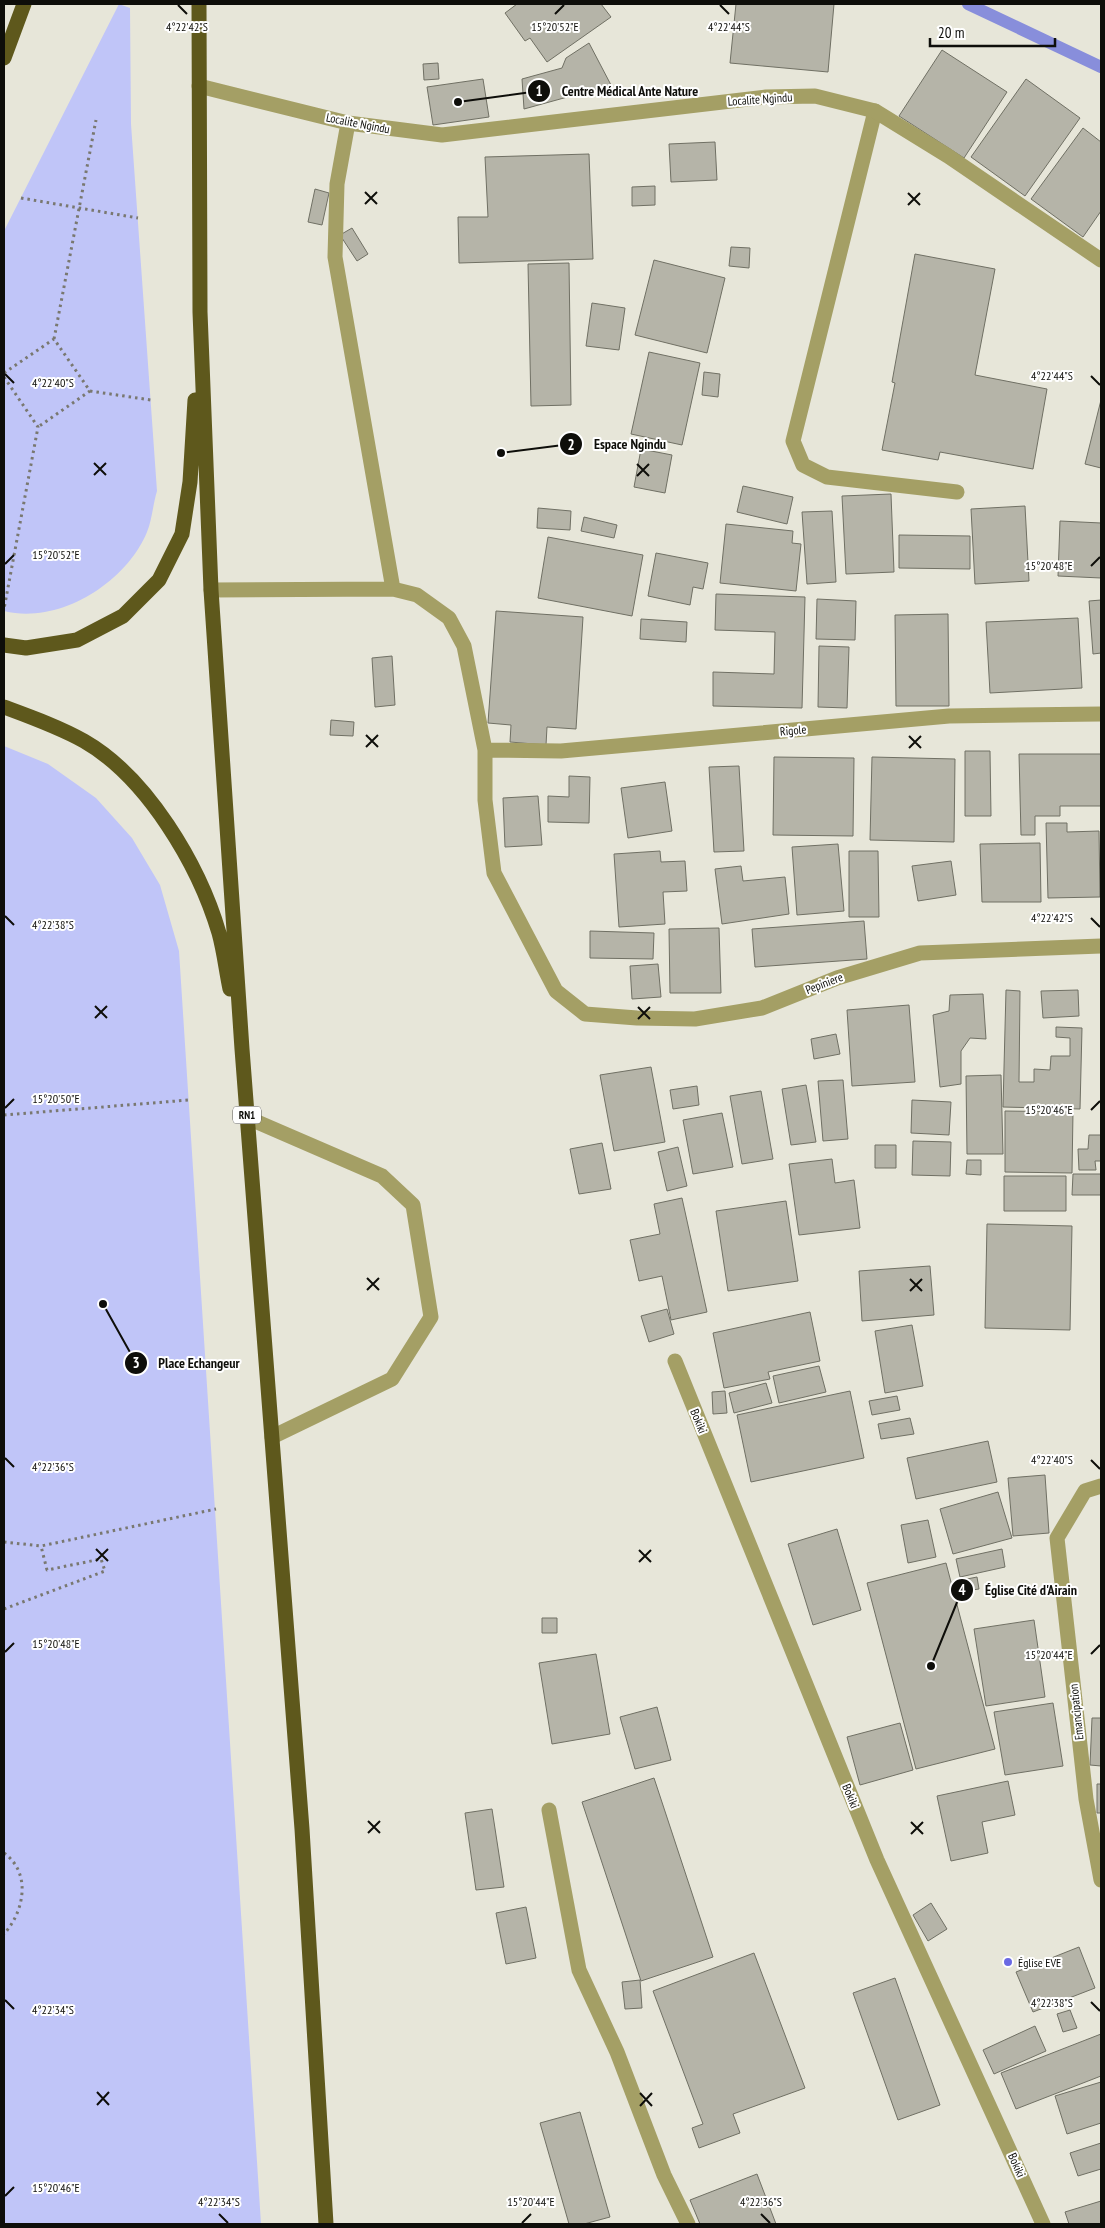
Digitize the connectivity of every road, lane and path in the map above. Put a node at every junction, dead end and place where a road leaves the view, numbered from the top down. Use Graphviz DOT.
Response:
graph roads {
  1 [pos="24,4"];
  2 [pos="199,4"];
  3 [pos="4,58"];
  4 [pos="199,86"];
  5 [pos="875,111"];
  6 [pos="96,120"];
  7 [pos="348,123"];
  8 [pos="21,198"];
  9 [pos="79,209"];
  10 [pos="138,218"];
  11 [pos="1101,260"];
  12 [pos="200,312"];
  13 [pos="54,339"];
  14 [pos="4,373"];
  15 [pos="4,377"];
  16 [pos="90,391"];
  17 [pos="150,400"];
  18 [pos="38,427"];
  19 [pos="957,492"];
  20 [pos="393,589"];
  21 [pos="210,590"];
  22 [pos="4,609"];
  23 [pos="4,645"];
  24 [pos="4,707"];
  25 [pos="1101,714"];
  26 [pos="485,750"];
  27 [pos="1101,946"];
  28 [pos="242,1049"];
  29 [pos="189,1100"];
  30 [pos="4,1115"];
  31 [pos="248,1118"];
  32 [pos="675,1361"];
  33 [pos="272,1437"];
  34 [pos="1101,1486"];
  35 [pos="216,1509"];
  36 [pos="4,1542"];
  37 [pos="41,1546"];
  38 [pos="4,1609"];
  39 [pos="549,1810"];
  40 [pos="4,1853"];
  41 [pos="1101,1880"];
  42 [pos="4,1934"];
  43 [pos="326,2224"];
  44 [pos="688,2224"];
  45 [pos="1043,2224"];
  1 -- 3 [label="highway"];
  2 -- 4 [label="highway, RN1"];
  4 -- 7 [label="street, Localite Ngindu"];
  4 -- 12 [label="highway, RN1"];
  5 -- 7 [label="street, Localite Ngindu"];
  5 -- 11 [label="street, Localite Ngindu"];
  5 -- 19 [label="street"];
  6 -- 9 [label="path"];
  7 -- 20 [label="street"];
  8 -- 9 [label="path"];
  9 -- 10 [label="path"];
  9 -- 13 [label="path"];
  12 -- 21 [label="highway, RN1"];
  12 -- 23 [label="highway"];
  13 -- 14 [label="path"];
  13 -- 16 [label="path"];
  15 -- 18 [label="path"];
  16 -- 17 [label="path"];
  16 -- 18 [label="path"];
  18 -- 22 [label="path"];
  20 -- 21 [label="street"];
  20 -- 26 [label="street"];
  21 -- 28 [label="highway, RN1"];
  24 -- 28 [label="highway"];
  25 -- 26 [label="street, Rigole"];
  26 -- 27 [label="street, Pepiniere"];
  28 -- 31 [label="highway, RN1"];
  29 -- 30 [label="path"];
  31 -- 33 [label="highway, RN1"];
  31 -- 33 [label="street"];
  32 -- 45 [label="street, Bokiki"];
  33 -- 43 [label="highway, RN1"];
  34 -- 41 [label="street, Emancipation"];
  35 -- 37 [label="path"];
  36 -- 37 [label="path"];
  37 -- 38 [label="path"];
  39 -- 44 [label="street"];
  40 -- 42 [label="path"];
}
